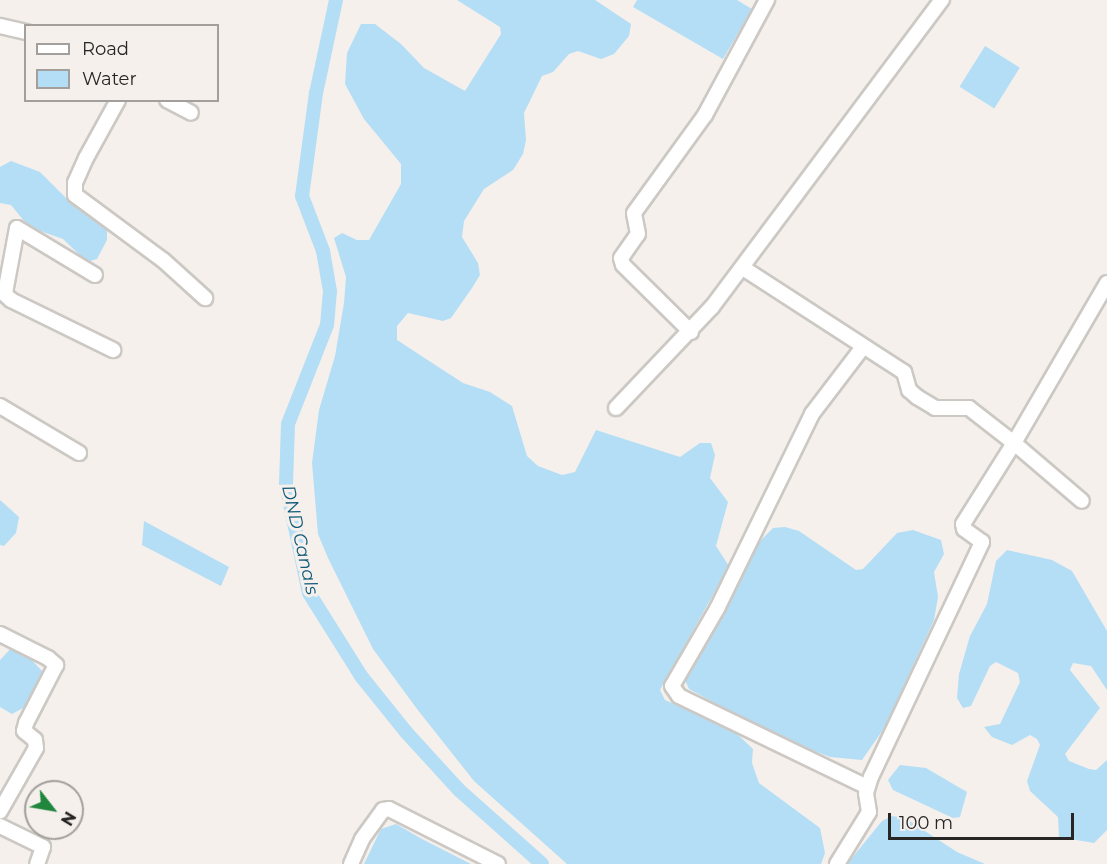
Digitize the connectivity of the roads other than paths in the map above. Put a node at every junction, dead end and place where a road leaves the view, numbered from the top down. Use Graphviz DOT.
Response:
graph roads {
  1 [pos="767,0"];
  2 [pos="942,0"];
  3 [pos="0,26"];
  4 [pos="24,32"];
  5 [pos="117,102"];
  6 [pos="171,102"];
  7 [pos="191,113"];
  8 [pos="743,268"];
  9 [pos="95,275"];
  10 [pos="1107,283"];
  11 [pos="2,292"];
  12 [pos="205,298"];
  13 [pos="691,332"];
  14 [pos="863,347"];
  15 [pos="113,350"];
  16 [pos="0,406"];
  17 [pos="616,408"];
  18 [pos="1014,443"];
  19 [pos="79,453"];
  20 [pos="1082,501"];
  21 [pos="0,634"];
  22 [pos="867,787"];
  23 [pos="0,811"];
  24 [pos="0,826"];
  25 [pos="37,864"];
  26 [pos="351,864"];
  27 [pos="498,864"];
  28 [pos="837,864"];
  1 -- 13 [label="street"];
  2 -- 8 [label="street"];
  3 -- 4 [label="street"];
  5 -- 12 [label="street"];
  6 -- 7 [label="street"];
  8 -- 13 [label="street"];
  8 -- 14 [label="street"];
  9 -- 11 [label="street"];
  10 -- 18 [label="street"];
  11 -- 15 [label="street"];
  13 -- 17 [label="street"];
  14 -- 18 [label="street"];
  14 -- 22 [label="street"];
  16 -- 19 [label="street"];
  18 -- 20 [label="street"];
  18 -- 22 [label="street"];
  21 -- 23 [label="street"];
  22 -- 28 [label="street"];
  24 -- 25 [label="street"];
  26 -- 27 [label="street"];
}
